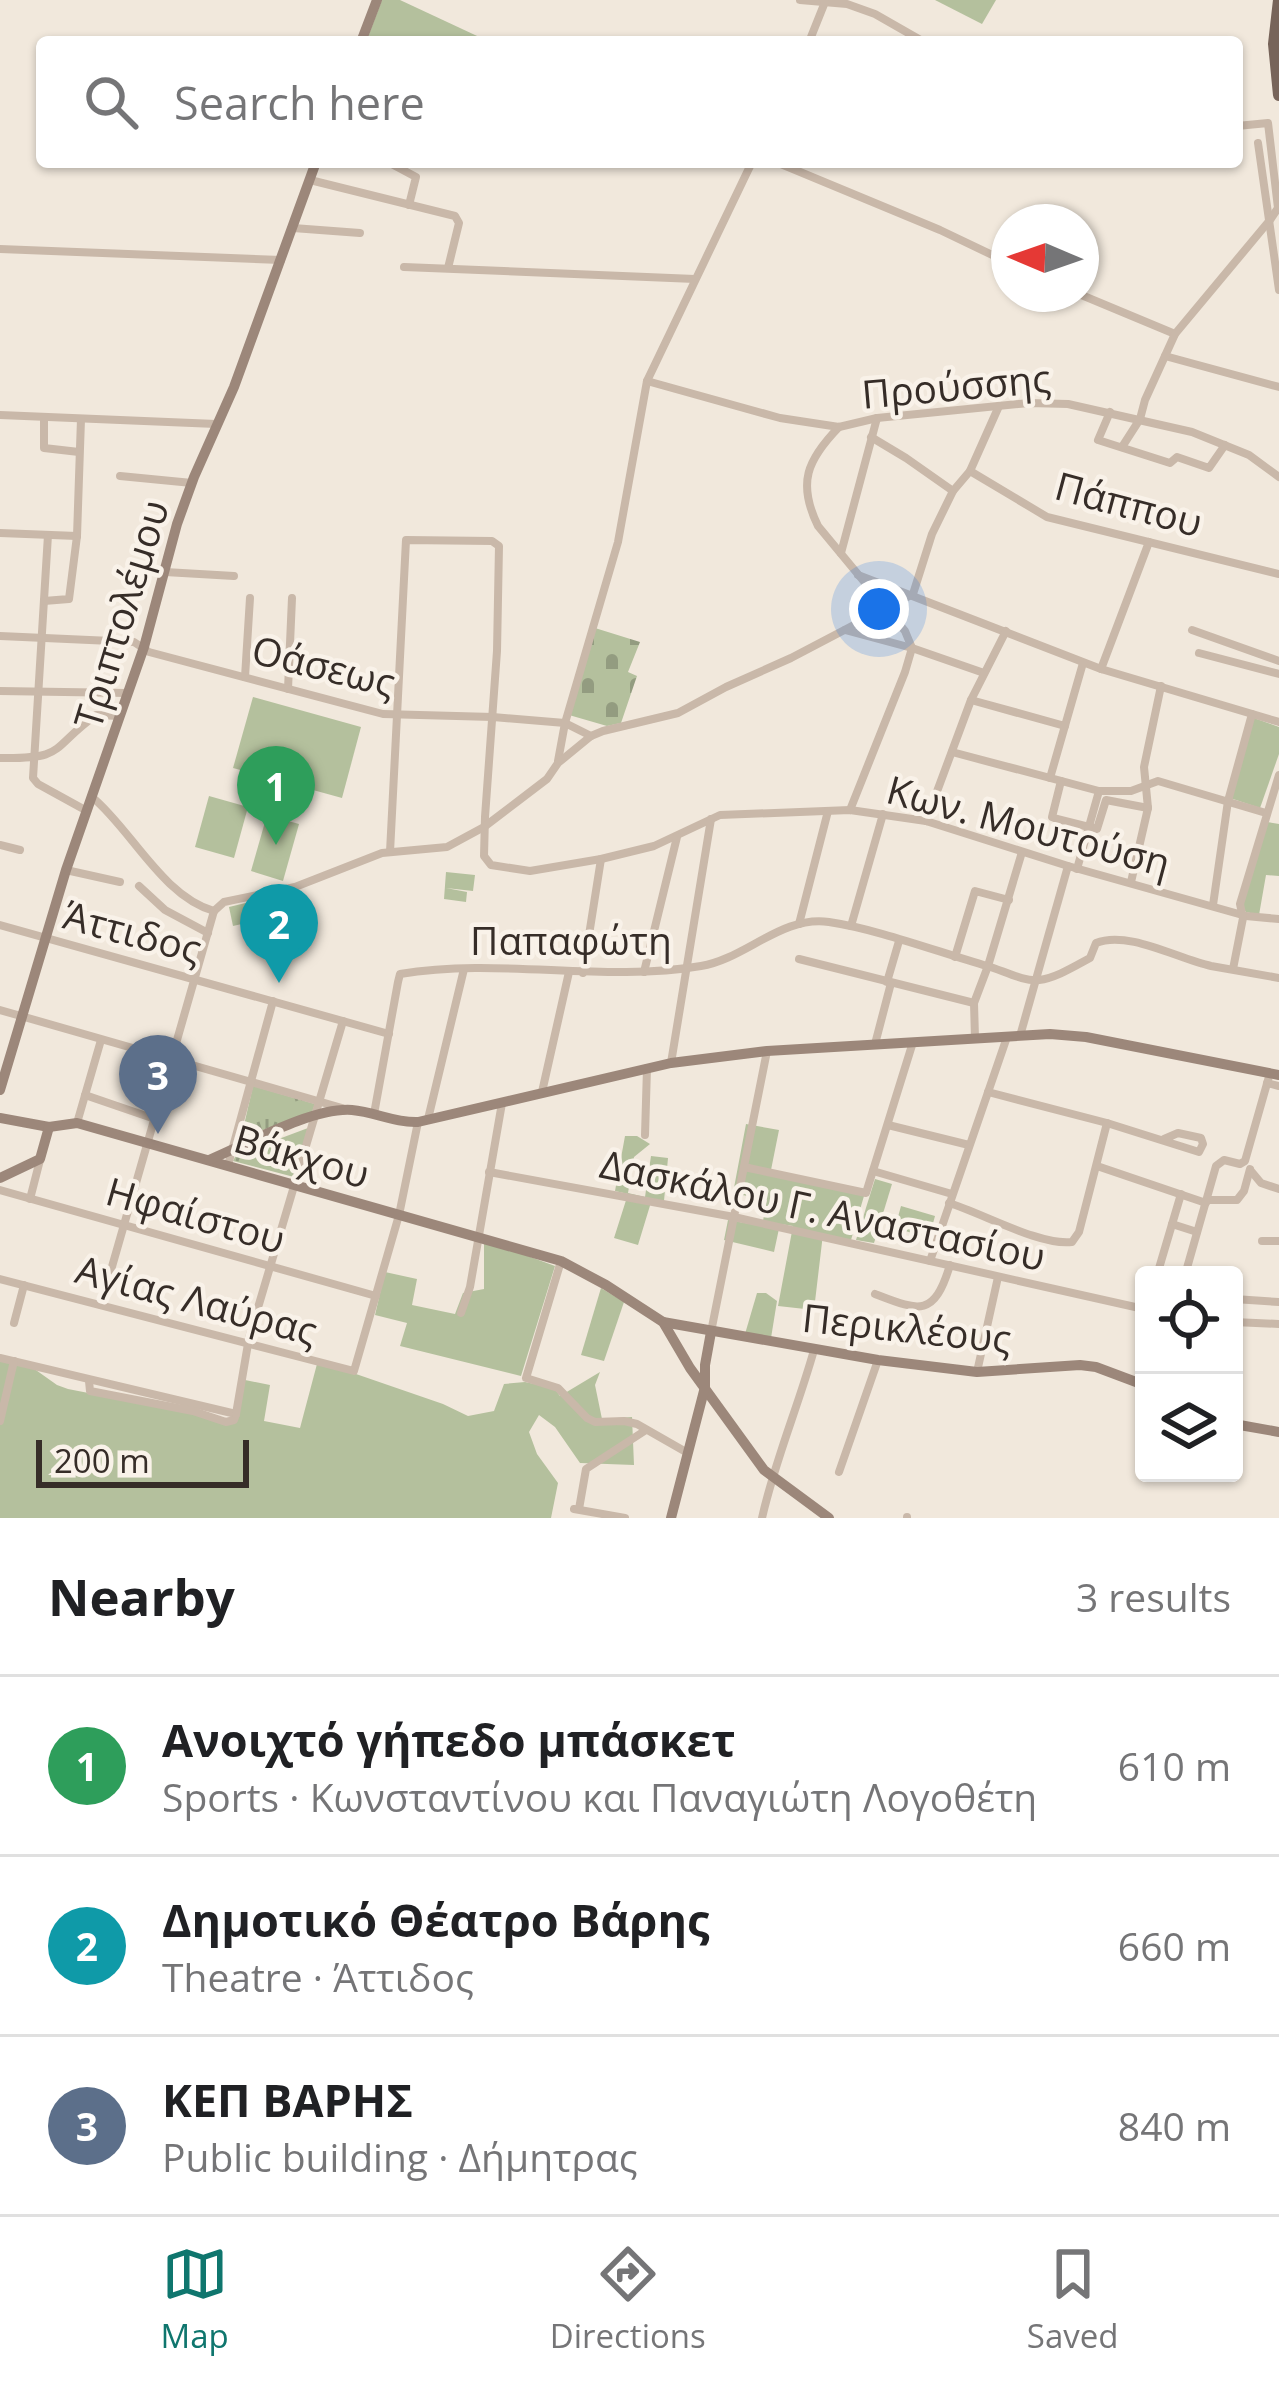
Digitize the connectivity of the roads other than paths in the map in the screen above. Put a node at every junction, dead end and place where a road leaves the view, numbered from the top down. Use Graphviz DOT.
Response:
graph roads {
  1 [pos="377,0"];
  2 [pos="800,0"];
  3 [pos="1279,0"];
  4 [pos="825,2"];
  5 [pos="364,36"];
  6 [pos="811,36"];
  7 [pos="914,36"];
  8 [pos="1279,95"];
  9 [pos="1243,125"];
  10 [pos="1258,143"];
  11 [pos="314,168"];
  12 [pos="399,168"];
  13 [pos="749,168"];
  14 [pos="790,168"];
  15 [pos="310,180"];
  16 [pos="409,205"];
  17 [pos="1270,220"];
  18 [pos="293,228"];
  19 [pos="360,233"];
  20 [pos="0,249"];
  21 [pos="991,254"];
  22 [pos="282,260"];
  23 [pos="404,267"];
  24 [pos="448,268"];
  25 [pos="695,279"];
  26 [pos="1279,290"];
  27 [pos="1099,302"];
  28 [pos="1174,334"];
  29 [pos="1165,356"];
  30 [pos="647,381"];
  31 [pos="1279,387"];
  32 [pos="999,406"];
  33 [pos="1110,412"];
  34 [pos="0,416"];
  35 [pos="44,417"];
  36 [pos="877,418"];
  37 [pos="81,419"];
  38 [pos="1140,419"];
  39 [pos="216,424"];
  40 [pos="839,427"];
  41 [pos="871,437"];
  42 [pos="1225,445"];
  43 [pos="1122,448"];
  44 [pos="79,452"];
  45 [pos="970,471"];
  46 [pos="121,476"];
  47 [pos="1279,477"];
  48 [pos="191,484"];
  49 [pos="953,491"];
  50 [pos="0,533"];
  51 [pos="48,536"];
  52 [pos="76,536"];
  53 [pos="1150,542"];
  54 [pos="840,554"];
  55 [pos="165,572"];
  56 [pos="858,574"];
  57 [pos="1279,574"];
  58 [pos="234,576"];
  59 [pos="913,594"];
  60 [pos="250,598"];
  61 [pos="292,598"];
  62 [pos="44,601"];
  63 [pos="886,608"];
  64 [pos="844,630"];
  65 [pos="1192,630"];
  66 [pos="1006,631"];
  67 [pos="0,635"];
  68 [pos="40,638"];
  69 [pos="144,647"];
  70 [pos="912,648"];
  71 [pos="1199,652"];
  72 [pos="1279,661"];
  73 [pos="1083,663"];
  74 [pos="1101,669"];
  75 [pos="984,673"];
  76 [pos="1279,674"];
  77 [pos="245,677"];
  78 [pos="1161,686"];
  79 [pos="288,689"];
  80 [pos="0,691"];
  81 [pos="38,692"];
  82 [pos="99,692"];
  83 [pos="130,693"];
  84 [pos="971,700"];
  85 [pos="1252,714"];
  86 [pos="96,715"];
  87 [pos="121,716"];
  88 [pos="395,716"];
  89 [pos="493,717"];
  90 [pos="1279,722"];
  91 [pos="565,723"];
  92 [pos="1065,726"];
  93 [pos="591,736"];
  94 [pos="952,752"];
  95 [pos="0,758"];
  96 [pos="32,758"];
  97 [pos="558,763"];
  98 [pos="1279,775"];
  99 [pos="1050,778"];
  100 [pos="1061,781"];
  101 [pos="1148,785"];
  102 [pos="1099,791"];
  103 [pos="92,797"];
  104 [pos="1228,801"];
  105 [pos="1148,808"];
  106 [pos="850,810"];
  107 [pos="87,811"];
  108 [pos="828,812"];
  109 [pos="1266,813"];
  110 [pos="883,814"];
  111 [pos="712,818"];
  112 [pos="926,820"];
  113 [pos="484,827"];
  114 [pos="1089,827"];
  115 [pos="677,837"];
  116 [pos="0,844"];
  117 [pos="20,850"];
  118 [pos="390,852"];
  119 [pos="1022,852"];
  120 [pos="601,859"];
  121 [pos="1073,867"];
  122 [pos="66,870"];
  123 [pos="120,882"];
  124 [pos="1131,883"];
  125 [pos="139,886"];
  126 [pos="1009,900"];
  127 [pos="1213,905"];
  128 [pos="214,911"];
  129 [pos="1241,913"];
  130 [pos="1279,919"];
  131 [pos="799,924"];
  132 [pos="0,925"];
  133 [pos="851,926"];
  134 [pos="208,933"];
  135 [pos="46,938"];
  136 [pos="899,940"];
  137 [pos="955,957"];
  138 [pos="799,958"];
  139 [pos="988,966"];
  140 [pos="688,968"];
  141 [pos="464,969"];
  142 [pos="1233,969"];
  143 [pos="569,972"];
  144 [pos="644,972"];
  145 [pos="583,973"];
  146 [pos="1279,978"];
  147 [pos="195,979"];
  148 [pos="1036,981"];
  149 [pos="889,982"];
  150 [pos="273,1000"];
  151 [pos="974,1004"];
  152 [pos="0,1010"];
  153 [pos="22,1016"];
  154 [pos="343,1021"];
  155 [pos="389,1034"];
  156 [pos="1014,1036"];
  157 [pos="975,1038"];
  158 [pos="101,1040"];
  159 [pos="913,1042"];
  160 [pos="874,1044"];
  161 [pos="767,1052"];
  162 [pos="172,1059"];
  163 [pos="671,1063"];
  164 [pos="647,1068"];
  165 [pos="1272,1077"];
  166 [pos="251,1082"];
  167 [pos="1279,1086"];
  168 [pos="0,1090"];
  169 [pos="988,1092"];
  170 [pos="541,1094"];
  171 [pos="86,1095"];
  172 [pos="502,1103"];
  173 [pos="318,1108"];
  174 [pos="374,1114"];
  175 [pos="0,1118"];
  176 [pos="155,1119"];
  177 [pos="423,1121"];
  178 [pos="77,1123"];
  179 [pos="1107,1123"];
  180 [pos="887,1125"];
  181 [pos="49,1127"];
  182 [pos="645,1136"];
  183 [pos="1164,1139"];
  184 [pos="148,1142"];
  185 [pos="969,1145"];
  186 [pos="232,1150"];
  187 [pos="40,1159"];
  188 [pos="209,1160"];
  189 [pos="228,1165"];
  190 [pos="1248,1165"];
  191 [pos="1097,1166"];
  192 [pos="744,1167"];
  193 [pos="489,1172"];
  194 [pos="873,1172"];
  195 [pos="0,1178"];
  196 [pos="294,1184"];
  197 [pos="1279,1189"];
  198 [pos="0,1190"];
  199 [pos="1180,1194"];
  200 [pos="951,1198"];
  201 [pos="30,1199"];
  202 [pos="1206,1202"];
  203 [pos="399,1214"];
  204 [pos="734,1217"];
  205 [pos="1172,1224"];
  206 [pos="124,1226"];
  207 [pos="1197,1232"];
  208 [pos="477,1238"];
  209 [pos="1262,1240"];
  210 [pos="1279,1241"];
  211 [pos="930,1261"];
  212 [pos="561,1262"];
  213 [pos="950,1265"];
  214 [pos="1159,1266"];
  215 [pos="1188,1266"];
  216 [pos="270,1267"];
  217 [pos="998,1276"];
  218 [pos="0,1279"];
  219 [pos="24,1286"];
  220 [pos="875,1294"];
  221 [pos="376,1297"];
  222 [pos="1243,1300"];
  223 [pos="1279,1302"];
  224 [pos="101,1305"];
  225 [pos="1135,1307"];
  226 [pos="461,1313"];
  227 [pos="662,1322"];
  228 [pos="1243,1322"];
  229 [pos="14,1323"];
  230 [pos="1279,1324"];
  231 [pos="711,1332"];
  232 [pos="249,1344"];
  233 [pos="814,1350"];
  234 [pos="0,1358"];
  235 [pos="878,1360"];
  236 [pos="14,1361"];
  237 [pos="705,1365"];
  238 [pos="690,1368"];
  239 [pos="977,1372"];
  240 [pos="1135,1382"];
  241 [pos="705,1387"];
  242 [pos="0,1421"];
  243 [pos="1243,1426"];
  244 [pos="647,1430"];
  245 [pos="1279,1432"];
  246 [pos="686,1452"];
  247 [pos="839,1472"];
  248 [pos="771,1477"];
  249 [pos="823,1516"];
  250 [pos="625,1518"];
  251 [pos="670,1518"];
  252 [pos="762,1518"];
  1 -- 5 [label="street"];
  2 -- 4 [label="street"];
  3 -- 8 [label="main road"];
  4 -- 6 [label="street"];
  4 -- 7 [label="street"];
  9 -- 17 [label="street"];
  10 -- 17 [label="street"];
  11 -- 15 [label="street, Τριπτολέμου"];
  12 -- 16 [label="street"];
  13 -- 25 [label="street"];
  14 -- 21 [label="street"];
  15 -- 16 [label="street"];
  15 -- 18 [label="street, Τριπτολέμου"];
  16 -- 24 [label="street"];
  17 -- 26 [label="street"];
  17 -- 28 [label="street"];
  18 -- 19 [label="street"];
  18 -- 22 [label="street, Τριπτολέμου"];
  20 -- 22 [label="street"];
  22 -- 39 [label="street, Τριπτολέμου"];
  23 -- 24 [label="street"];
  24 -- 25 [label="street"];
  25 -- 30 [label="street"];
  27 -- 28 [label="street"];
  28 -- 29 [label="street"];
  29 -- 31 [label="street"];
  29 -- 38 [label="street"];
  30 -- 40 [label="street"];
  30 -- 91 [label="street"];
  32 -- 33 [label="street, Προύσσης"];
  32 -- 36 [label="street, Προύσσης"];
  32 -- 45 [label="street"];
  33 -- 38 [label="street, Προύσσης"];
  33 -- 43 [label="street"];
  34 -- 35 [label="street"];
  35 -- 37 [label="street"];
  35 -- 44 [label="street"];
  36 -- 40 [label="street, Προύσσης"];
  36 -- 41 [label="street"];
  37 -- 39 [label="street"];
  37 -- 44 [label="street"];
  38 -- 42 [label="street, Προύσσης"];
  38 -- 43 [label="street"];
  39 -- 48 [label="street, Τριπτολέμου"];
  40 -- 54 [label="street"];
  41 -- 49 [label="street"];
  41 -- 54 [label="street"];
  42 -- 43 [label="street"];
  42 -- 47 [label="street, Προύσσης"];
  44 -- 52 [label="street"];
  45 -- 49 [label="street"];
  45 -- 53 [label="street, Πάππου"];
  46 -- 48 [label="street"];
  48 -- 55 [label="street, Τριπτολέμου"];
  49 -- 59 [label="street"];
  50 -- 51 [label="street"];
  51 -- 52 [label="street"];
  51 -- 62 [label="street"];
  52 -- 62 [label="street"];
  53 -- 57 [label="street, Πάππου"];
  53 -- 74 [label="street"];
  54 -- 56 [label="street"];
  55 -- 58 [label="street"];
  55 -- 69 [label="street, Τριπτολέμου"];
  56 -- 59 [label="street"];
  56 -- 63 [label="street"];
  59 -- 63 [label="street"];
  59 -- 66 [label="street"];
  60 -- 77 [label="street"];
  61 -- 79 [label="street"];
  62 -- 68 [label="street"];
  63 -- 64 [label="street"];
  63 -- 70 [label="street"];
  64 -- 70 [label="street"];
  64 -- 93 [label="street"];
  65 -- 72 [label="street"];
  66 -- 73 [label="street"];
  66 -- 75 [label="street"];
  67 -- 68 [label="street, Οάσεως"];
  68 -- 69 [label="street, Οάσεως"];
  68 -- 81 [label="street"];
  69 -- 77 [label="street, Οάσεως"];
  69 -- 83 [label="street, Τριπτολέμου"];
  70 -- 75 [label="street"];
  70 -- 106 [label="street"];
  71 -- 76 [label="street"];
  73 -- 74 [label="street"];
  73 -- 92 [label="street"];
  74 -- 78 [label="street"];
  75 -- 84 [label="street"];
  77 -- 79 [label="street, Οάσεως"];
  78 -- 85 [label="street"];
  78 -- 101 [label="street"];
  79 -- 88 [label="street, Οάσεως"];
  80 -- 81 [label="street"];
  81 -- 82 [label="street"];
  81 -- 96 [label="street"];
  82 -- 83 [label="street"];
  82 -- 86 [label="street"];
  83 -- 87 [label="street, Τριπτολέμου"];
  84 -- 92 [label="street"];
  84 -- 94 [label="street"];
  85 -- 90 [label="street"];
  85 -- 104 [label="street"];
  86 -- 87 [label="street"];
  86 -- 96 [label="street"];
  87 -- 103 [label="street, Τριπτολέμου"];
  88 -- 89 [label="street, Οάσεως"];
  88 -- 89 [label="street"];
  88 -- 118 [label="street"];
  89 -- 91 [label="street, Οάσεως"];
  89 -- 113 [label="street"];
  91 -- 93 [label="street"];
  91 -- 97 [label="street"];
  92 -- 99 [label="street"];
  93 -- 97 [label="street"];
  94 -- 99 [label="street"];
  94 -- 112 [label="street"];
  95 -- 96 [label="street"];
  96 -- 107 [label="street"];
  97 -- 113 [label="street"];
  98 -- 109 [label="street"];
  99 -- 100 [label="street"];
  100 -- 102 [label="street"];
  100 -- 114 [label="street"];
  101 -- 102 [label="street"];
  101 -- 104 [label="street"];
  101 -- 105 [label="street"];
  102 -- 114 [label="street"];
  103 -- 107 [label="street, Τριπτολέμου"];
  103 -- 128 [label="street"];
  104 -- 109 [label="street"];
  104 -- 127 [label="street"];
  105 -- 114 [label="street"];
  105 -- 124 [label="street"];
  106 -- 108 [label="street, Κων. Μουτούση"];
  106 -- 110 [label="street, Κων. Μουτούση"];
  107 -- 122 [label="street, Τριπτολέμου"];
  108 -- 111 [label="street, Κων. Μουτούση"];
  108 -- 131 [label="street"];
  109 -- 129 [label="street"];
  110 -- 112 [label="street, Κων. Μουτούση"];
  110 -- 133 [label="street"];
  111 -- 115 [label="street, Κων. Μουτούση"];
  111 -- 140 [label="street"];
  112 -- 119 [label="street, Κων. Μουτούση"];
  113 -- 118 [label="street"];
  113 -- 120 [label="street, Κων. Μουτούση"];
  114 -- 121 [label="street"];
  115 -- 120 [label="street, Κων. Μουτούση"];
  115 -- 144 [label="street"];
  116 -- 117 [label="street"];
  118 -- 128 [label="street"];
  119 -- 121 [label="street, Κων. Μουτούση"];
  119 -- 126 [label="street"];
  120 -- 145 [label="street"];
  121 -- 124 [label="street, Κων. Μουτούση"];
  121 -- 148 [label="street"];
  122 -- 123 [label="street"];
  122 -- 135 [label="street, Τριπτολέμου"];
  124 -- 127 [label="street, Κων. Μουτούση"];
  125 -- 134 [label="street"];
  126 -- 137 [label="street"];
  126 -- 139 [label="street"];
  127 -- 129 [label="street, Κων. Μουτούση"];
  128 -- 134 [label="street"];
  129 -- 130 [label="street, Κων. Μουτούση"];
  129 -- 142 [label="street"];
  131 -- 133 [label="street, Παπαφώτη"];
  131 -- 140 [label="street, Παπαφώτη"];
  132 -- 135 [label="street, Άττιδος"];
  133 -- 136 [label="street, Παπαφώτη"];
  134 -- 147 [label="street"];
  135 -- 147 [label="street, Άττιδος"];
  135 -- 153 [label="street, Τριπτολέμου"];
  136 -- 137 [label="street, Παπαφώτη"];
  136 -- 149 [label="street"];
  137 -- 139 [label="street, Παπαφώτη"];
  138 -- 149 [label="street"];
  139 -- 148 [label="street, Παπαφώτη"];
  139 -- 151 [label="street"];
  140 -- 144 [label="street, Παπαφώτη"];
  140 -- 163 [label="street"];
  141 -- 143 [label="street, Παπαφώτη"];
  141 -- 155 [label="street, Παπαφώτη"];
  141 -- 177 [label="street"];
  142 -- 146 [label="street"];
  142 -- 148 [label="street"];
  143 -- 145 [label="street, Παπαφώτη"];
  143 -- 170 [label="street"];
  144 -- 145 [label="street, Παπαφώτη"];
  147 -- 150 [label="street, Άττιδος"];
  147 -- 162 [label="street"];
  148 -- 156 [label="street"];
  149 -- 151 [label="street"];
  149 -- 160 [label="street"];
  150 -- 154 [label="street, Άττιδος"];
  150 -- 166 [label="street"];
  151 -- 157 [label="street"];
  152 -- 153 [label="street"];
  153 -- 158 [label="street"];
  153 -- 168 [label="street, Τριπτολέμου"];
  154 -- 155 [label="street, Άττιδος"];
  154 -- 173 [label="street"];
  155 -- 174 [label="street"];
  156 -- 157 [label="street"];
  156 -- 165 [label="street"];
  156 -- 169 [label="street"];
  157 -- 159 [label="street"];
  158 -- 162 [label="street"];
  158 -- 171 [label="street"];
  159 -- 160 [label="street"];
  159 -- 180 [label="street"];
  160 -- 161 [label="street"];
  161 -- 163 [label="street"];
  161 -- 192 [label="street"];
  162 -- 166 [label="street"];
  162 -- 176 [label="street"];
  163 -- 164 [label="street"];
  164 -- 170 [label="street"];
  164 -- 182 [label="street"];
  165 -- 167 [label="street"];
  165 -- 190 [label="street"];
  166 -- 173 [label="street"];
  166 -- 186 [label="street"];
  169 -- 179 [label="street"];
  169 -- 185 [label="street"];
  170 -- 172 [label="street"];
  171 -- 176 [label="street"];
  171 -- 178 [label="street"];
  172 -- 177 [label="street"];
  172 -- 193 [label="street"];
  173 -- 174 [label="street"];
  173 -- 186 [label="street"];
  173 -- 196 [label="street"];
  174 -- 177 [label="street"];
  175 -- 181 [label="street, Βάκχου"];
  176 -- 184 [label="street"];
  177 -- 203 [label="street"];
  178 -- 181 [label="street, Βάκχου"];
  178 -- 184 [label="street, Βάκχου"];
  179 -- 183 [label="street"];
  179 -- 191 [label="street"];
  180 -- 185 [label="street"];
  180 -- 194 [label="street"];
  181 -- 187 [label="street"];
  184 -- 188 [label="street, Βάκχου"];
  184 -- 206 [label="street"];
  185 -- 200 [label="street"];
  186 -- 188 [label="street"];
  186 -- 189 [label="street"];
  187 -- 195 [label="street"];
  187 -- 201 [label="street"];
  188 -- 189 [label="street, Βάκχου"];
  189 -- 196 [label="street, Βάκχου"];
  190 -- 197 [label="street"];
  190 -- 202 [label="street"];
  190 -- 202 [label="street"];
  191 -- 199 [label="street"];
  191 -- 200 [label="street"];
  192 -- 194 [label="street"];
  192 -- 204 [label="street"];
  193 -- 204 [label="street, Δασκάλου Γ. Αναστασίου"];
  193 -- 208 [label="street"];
  194 -- 200 [label="street"];
  196 -- 203 [label="street, Βάκχου"];
  196 -- 216 [label="street"];
  198 -- 201 [label="street, Ηφαίστου"];
  199 -- 202 [label="street"];
  199 -- 205 [label="street"];
  200 -- 211 [label="street"];
  201 -- 206 [label="street, Ηφαίστου"];
  202 -- 207 [label="street"];
  203 -- 208 [label="street, Περικλέους"];
  203 -- 221 [label="street"];
  204 -- 211 [label="street, Δασκάλου Γ. Αναστασίου"];
  204 -- 231 [label="street"];
  205 -- 207 [label="street"];
  205 -- 214 [label="street"];
  206 -- 216 [label="street, Ηφαίστου"];
  206 -- 224 [label="street"];
  207 -- 215 [label="street"];
  208 -- 212 [label="street, Περικλέους"];
  208 -- 226 [label="street"];
  209 -- 210 [label="street"];
  211 -- 213 [label="street, Δασκάλου Γ. Αναστασίου"];
  212 -- 227 [label="street, Περικλέους"];
  212 -- 244 [label="street"];
  213 -- 217 [label="street, Δασκάλου Γ. Αναστασίου"];
  213 -- 220 [label="street"];
  216 -- 221 [label="street, Ηφαίστου"];
  216 -- 232 [label="street"];
  217 -- 225 [label="street, Δασκάλου Γ. Αναστασίου"];
  217 -- 239 [label="street"];
  218 -- 219 [label="street, Αγίας Λαύρας"];
  219 -- 224 [label="street, Αγίας Λαύρας"];
  219 -- 229 [label="street, Αγίας Λαύρας"];
  221 -- 232 [label="street, Αγίας Λαύρας"];
  222 -- 223 [label="street"];
  224 -- 232 [label="street, Αγίας Λαύρας"];
  227 -- 231 [label="street, Περικλέους"];
  227 -- 238 [label="street, Περικλέους"];
  228 -- 230 [label="street"];
  231 -- 233 [label="street, Περικλέους"];
  231 -- 237 [label="street"];
  232 -- 236 [label="street"];
  233 -- 235 [label="street, Περικλέους"];
  233 -- 248 [label="street"];
  234 -- 236 [label="street"];
  235 -- 239 [label="street, Περικλέους"];
  235 -- 247 [label="street"];
  236 -- 242 [label="street"];
  237 -- 238 [label="street"];
  237 -- 241 [label="street"];
  238 -- 241 [label="street, Περικλέους"];
  239 -- 240 [label="street, Περικλέους"];
  241 -- 246 [label="street"];
  241 -- 248 [label="street, Περικλέους"];
  243 -- 245 [label="street"];
  244 -- 246 [label="street"];
  244 -- 250 [label="street"];
  246 -- 251 [label="street"];
  248 -- 249 [label="street, Περικλέους"];
  248 -- 252 [label="street"];
}
